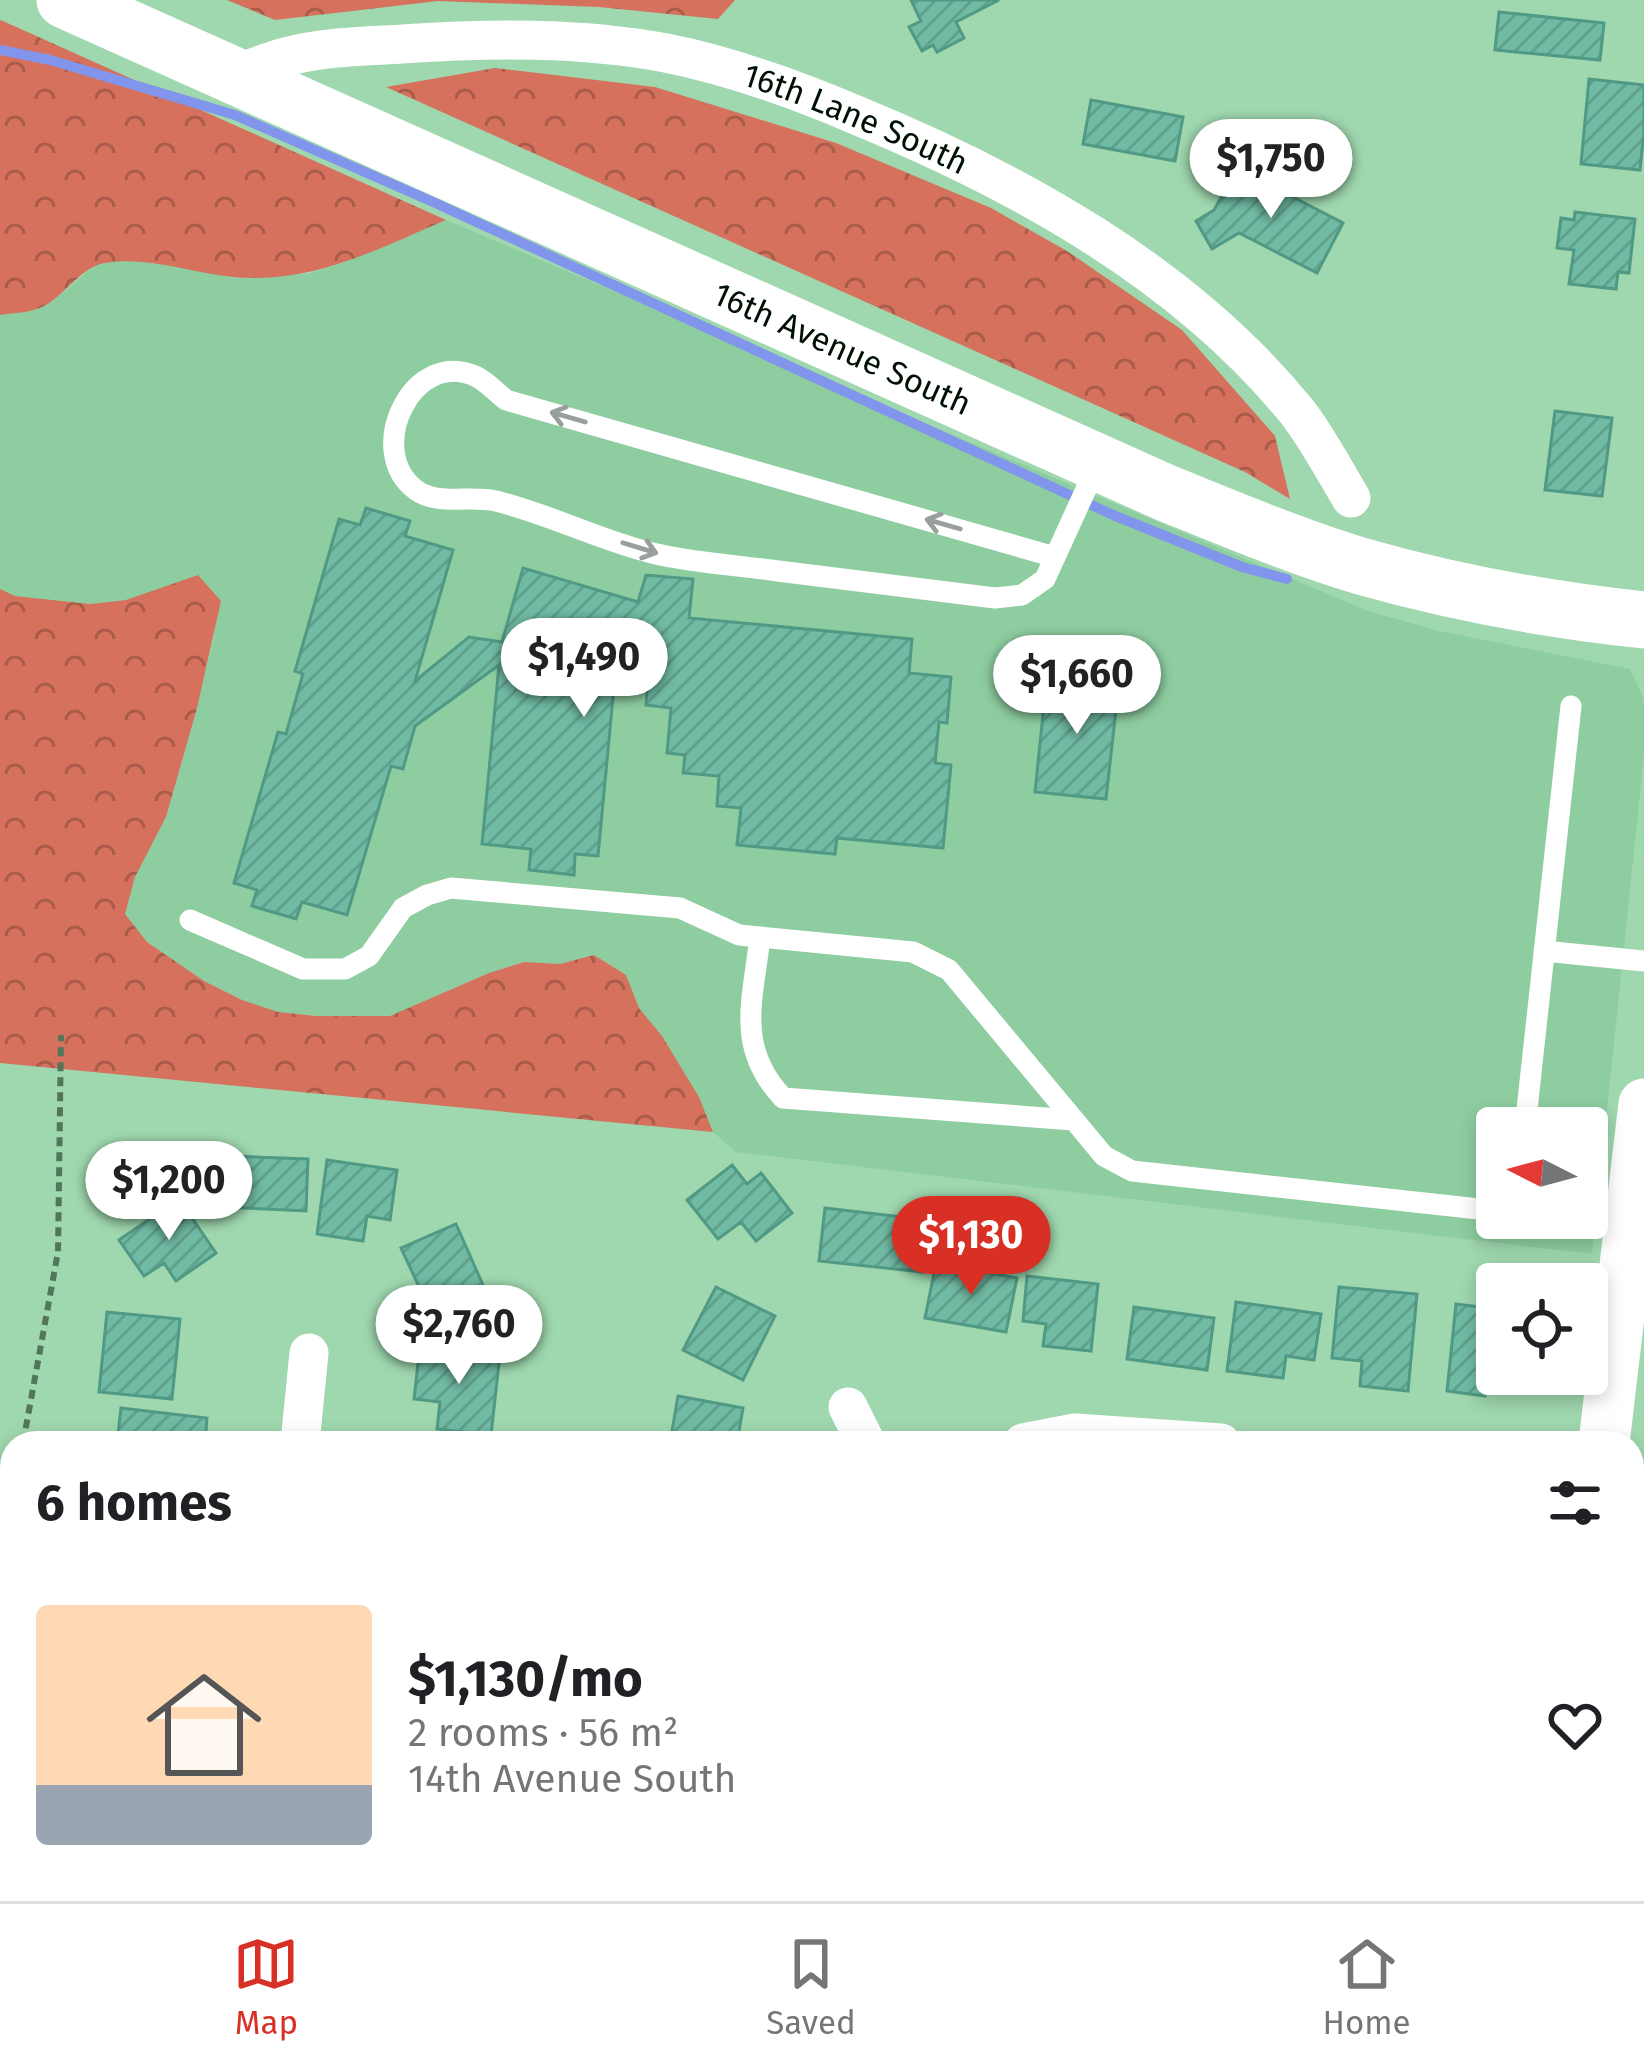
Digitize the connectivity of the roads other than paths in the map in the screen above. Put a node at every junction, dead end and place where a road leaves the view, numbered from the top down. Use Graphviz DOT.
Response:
graph roads {
  1 [pos="65,0"];
  2 [pos="233,75"];
  3 [pos="1098,463"];
  4 [pos="1352,498"];
  5 [pos="1055,556"];
  6 [pos="1644,620"];
  7 [pos="1571,706"];
  8 [pos="190,920"];
  9 [pos="760,937"];
  10 [pos="1544,951"];
  11 [pos="1644,962"];
  12 [pos="1644,1104"];
  13 [pos="1527,1107"];
  14 [pos="1073,1120"];
  15 [pos="1476,1208"];
  16 [pos="1608,1223"];
  17 [pos="1629,1225"];
  18 [pos="309,1353"];
  19 [pos="848,1407"];
  20 [pos="301,1431"];
  21 [pos="860,1431"];
  22 [pos="1605,1431"];
  1 -- 2 [label="main road, 16th Avenue South"];
  2 -- 3 [label="main road, 16th Avenue South"];
  2 -- 4 [label="street, 16th Lane South"];
  3 -- 5 [label="lane"];
  3 -- 6 [label="main road, 16th Avenue South"];
  5 -- 5 [label="lane, one-way"];
  7 -- 10 [label="lane"];
  8 -- 9 [label="lane"];
  9 -- 14 [label="lane"];
  9 -- 14 [label="lane"];
  10 -- 11 [label="lane"];
  10 -- 13 [label="lane"];
  12 -- 17 [label="street"];
  14 -- 15 [label="lane"];
  16 -- 17 [label="lane"];
  17 -- 22 [label="street"];
  18 -- 20 [label="street"];
  19 -- 21 [label="street"];
}
